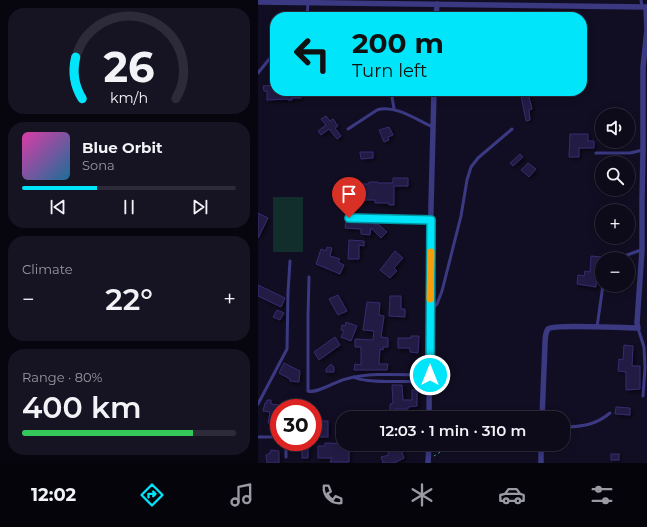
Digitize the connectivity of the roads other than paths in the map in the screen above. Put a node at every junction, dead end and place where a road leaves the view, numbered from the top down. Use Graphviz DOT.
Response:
graph roads {
  1 [pos="641,0"];
  2 [pos="258,2"];
  3 [pos="396,2"];
  4 [pos="308,3"];
  5 [pos="440,3"];
  6 [pos="645,7"];
  7 [pos="307,12"];
  8 [pos="270,58"];
  9 [pos="258,73"];
  10 [pos="392,96"];
  11 [pos="434,96"];
  12 [pos="394,109"];
  13 [pos="433,127"];
  14 [pos="348,129"];
  15 [pos="512,129"];
  16 [pos="644,150"];
  17 [pos="596,153"];
  18 [pos="349,218"];
  19 [pos="431,220"];
  20 [pos="642,250"];
  21 [pos="635,252"];
  22 [pos="290,261"];
  23 [pos="309,277"];
  24 [pos="603,292"];
  25 [pos="430,311"];
  26 [pos="598,327"];
  27 [pos="638,328"];
  28 [pos="354,377"];
  29 [pos="429,378"];
  30 [pos="643,396"];
  31 [pos="258,404"];
  32 [pos="429,411"];
  33 [pos="542,411"];
  34 [pos="610,413"];
  35 [pos="570,427"];
  36 [pos="258,437"];
  37 [pos="270,437"];
  38 [pos="286,451"];
  39 [pos="541,451"];
  40 [pos="286,457"];
  41 [pos="541,463"];
  1 -- 6 [label="lane"];
  2 -- 4 [label="street"];
  3 -- 4 [label="street"];
  3 -- 5 [label="street"];
  4 -- 7 [label="lane"];
  5 -- 6 [label="street"];
  6 -- 16 [label="street"];
  8 -- 9 [label="lane"];
  10 -- 12 [label="lane"];
  11 -- 13 [label="street"];
  12 -- 13 [label="lane"];
  12 -- 14 [label="lane"];
  13 -- 19 [label="street"];
  15 -- 25 [label="lane"];
  16 -- 17 [label="lane"];
  16 -- 20 [label="street"];
  18 -- 19 [label="lane"];
  19 -- 25 [label="street"];
  20 -- 21 [label="lane"];
  20 -- 27 [label="street"];
  22 -- 31 [label="lane"];
  23 -- 28 [label="lane"];
  24 -- 26 [label="lane"];
  25 -- 29 [label="street"];
  26 -- 27 [label="street"];
  26 -- 33 [label="street"];
  27 -- 30 [label="lane"];
  28 -- 29 [label="lane"];
  28 -- 29 [label="lane"];
  29 -- 32 [label="street"];
  34 -- 35 [label="lane"];
  36 -- 37 [label="lane"];
  38 -- 40 [label="lane"];
  39 -- 41 [label="street"];
}
